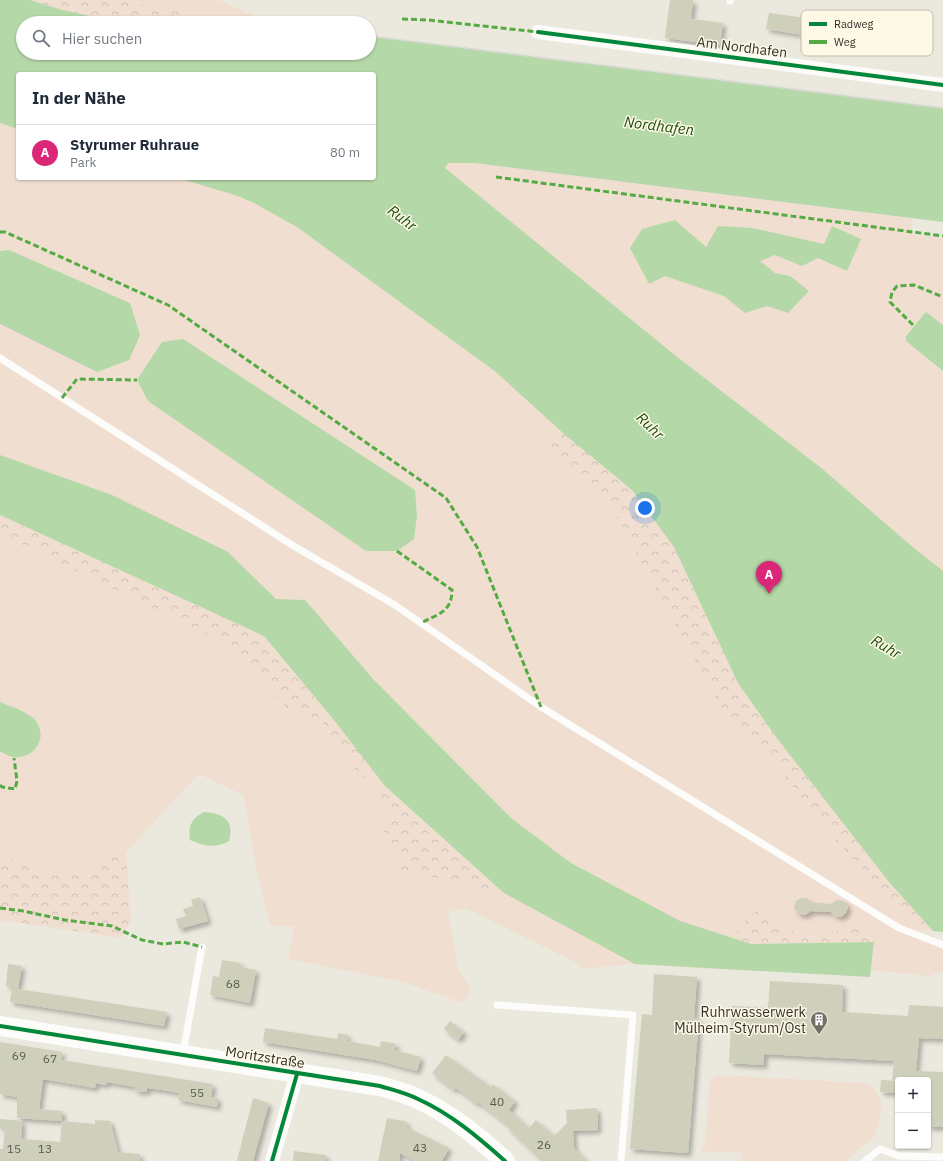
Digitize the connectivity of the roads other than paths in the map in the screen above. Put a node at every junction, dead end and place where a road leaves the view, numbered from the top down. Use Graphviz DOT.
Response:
graph roads {
  1 [pos="538,32"];
  2 [pos="943,85"];
  3 [pos="0,358"];
  4 [pos="943,946"];
  5 [pos="202,947"];
  6 [pos="497,1005"];
  7 [pos="0,1026"];
  8 [pos="183,1054"];
  9 [pos="297,1074"];
  10 [pos="943,1157"];
  11 [pos="272,1161"];
  12 [pos="505,1161"];
  13 [pos="620,1161"];
  14 [pos="865,1161"];
  1 -- 2 [label="street, Am Nordhafen"];
  3 -- 4 [label="lane"];
  5 -- 8 [label="lane"];
  6 -- 13 [label="lane"];
  7 -- 8 [label="main road, Moritzstraße"];
  8 -- 9 [label="main road, Moritzstraße"];
  9 -- 11 [label="street"];
  9 -- 12 [label="main road, Moritzstraße"];
  10 -- 14 [label="lane"];
}
